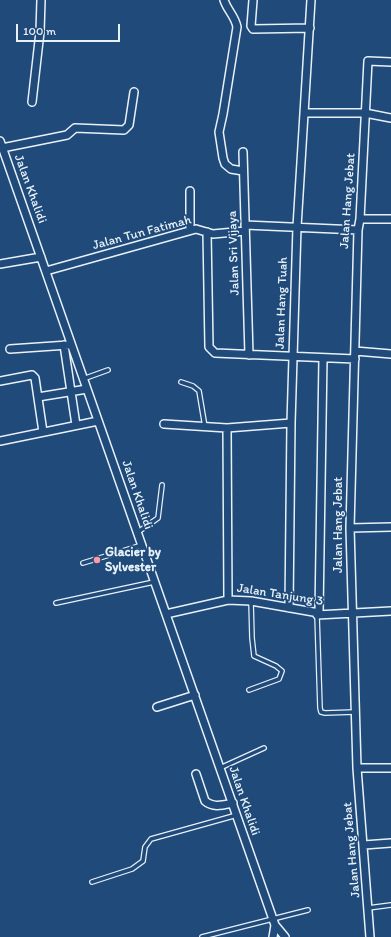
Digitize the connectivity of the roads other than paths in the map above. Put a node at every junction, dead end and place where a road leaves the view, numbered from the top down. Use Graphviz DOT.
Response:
graph roads {
  1 [pos="41,0"];
  2 [pos="224,0"];
  3 [pos="253,0"];
  4 [pos="311,0"];
  5 [pos="310,28"];
  6 [pos="391,62"];
  7 [pos="134,92"];
  8 [pos="32,102"];
  9 [pos="305,113"];
  10 [pos="365,113"];
  11 [pos="391,118"];
  12 [pos="1,145"];
  13 [pos="243,152"];
  14 [pos="243,171"];
  15 [pos="190,190"];
  16 [pos="391,219"];
  17 [pos="360,220"];
  18 [pos="297,227"];
  19 [pos="245,228"];
  20 [pos="190,230"];
  21 [pos="358,230"];
  22 [pos="207,232"];
  23 [pos="41,257"];
  24 [pos="0,264"];
  25 [pos="46,271"];
  26 [pos="64,345"];
  27 [pos="72,345"];
  28 [pos="10,349"];
  29 [pos="355,350"];
  30 [pos="391,354"];
  31 [pos="249,355"];
  32 [pos="293,356"];
  33 [pos="323,358"];
  34 [pos="355,359"];
  35 [pos="79,362"];
  36 [pos="67,364"];
  37 [pos="108,370"];
  38 [pos="83,378"];
  39 [pos="0,381"];
  40 [pos="181,382"];
  41 [pos="87,389"];
  42 [pos="72,392"];
  43 [pos="38,397"];
  44 [pos="98,420"];
  45 [pos="291,423"];
  46 [pos="164,424"];
  47 [pos="76,425"];
  48 [pos="205,427"];
  49 [pos="227,428"];
  50 [pos="43,432"];
  51 [pos="0,441"];
  52 [pos="162,485"];
  53 [pos="391,527"];
  54 [pos="350,528"];
  55 [pos="138,532"];
  56 [pos="142,545"];
  57 [pos="83,563"];
  58 [pos="155,582"];
  59 [pos="228,600"];
  60 [pos="251,601"];
  61 [pos="56,603"];
  62 [pos="289,608"];
  63 [pos="391,611"];
  64 [pos="166,614"];
  65 [pos="318,614"];
  66 [pos="351,614"];
  67 [pos="249,690"];
  68 [pos="195,695"];
  69 [pos="157,707"];
  70 [pos="355,712"];
  71 [pos="264,748"];
  72 [pos="220,768"];
  73 [pos="357,768"];
  74 [pos="391,768"];
  75 [pos="196,774"];
  76 [pos="233,804"];
  77 [pos="237,816"];
  78 [pos="391,843"];
  79 [pos="364,845"];
  80 [pos="92,882"];
  81 [pos="391,904"];
  82 [pos="368,908"];
  83 [pos="308,910"];
  84 [pos="274,921"];
  85 [pos="202,937"];
  86 [pos="273,937"];
  87 [pos="285,937"];
  88 [pos="370,937"];
  1 -- 8 [label="street"];
  2 -- 14 [label="street"];
  3 -- 5 [label="street"];
  4 -- 5 [label="street, Jalan Hang Tuah"];
  5 -- 9 [label="street, Jalan Hang Tuah"];
  6 -- 10 [label="street, Jalan Hang Jebat"];
  7 -- 12 [label="street"];
  9 -- 10 [label="street"];
  9 -- 18 [label="street, Jalan Hang Tuah"];
  10 -- 11 [label="street"];
  10 -- 17 [label="street, Jalan Hang Jebat"];
  12 -- 23 [label="street, Jalan Khalidi"];
  13 -- 14 [label="street, Jalan Sri Vijaya"];
  14 -- 19 [label="street, Jalan Sri Vijaya"];
  15 -- 20 [label="street"];
  16 -- 17 [label="street"];
  17 -- 21 [label="street, Jalan Hang Jebat"];
  18 -- 19 [label="street, Jalan Tun Fatimah"];
  18 -- 21 [label="street, Jalan Tun Fatimah"];
  18 -- 32 [label="street, Jalan Hang Tuah"];
  19 -- 22 [label="street, Jalan Tun Fatimah"];
  19 -- 31 [label="street, Jalan Sri Vijaya"];
  20 -- 22 [label="street, Jalan Tun Fatimah"];
  20 -- 25 [label="street, Jalan Tun Fatimah"];
  21 -- 29 [label="street, Jalan Hang Jebat"];
  22 -- 31 [label="street"];
  23 -- 24 [label="street"];
  23 -- 25 [label="street, Jalan Khalidi"];
  25 -- 27 [label="street, Jalan Khalidi"];
  26 -- 27 [label="street"];
  26 -- 28 [label="street"];
  26 -- 36 [label="street"];
  27 -- 35 [label="street, Jalan Khalidi"];
  29 -- 30 [label="street"];
  29 -- 34 [label="street, Jalan Hang Jebat"];
  31 -- 32 [label="street"];
  32 -- 33 [label="street"];
  32 -- 45 [label="street, Jalan Hang Tuah"];
  33 -- 34 [label="street"];
  33 -- 65 [label="street"];
  34 -- 54 [label="street, Jalan Hang Jebat"];
  35 -- 36 [label="street"];
  35 -- 38 [label="street, Jalan Khalidi"];
  36 -- 42 [label="street"];
  37 -- 38 [label="lane"];
  38 -- 41 [label="street, Jalan Khalidi"];
  39 -- 43 [label="street"];
  40 -- 48 [label="lane"];
  41 -- 42 [label="street"];
  41 -- 44 [label="street, Jalan Khalidi"];
  42 -- 43 [label="street"];
  42 -- 47 [label="street"];
  43 -- 50 [label="street"];
  44 -- 47 [label="street"];
  44 -- 55 [label="street, Jalan Khalidi"];
  45 -- 49 [label="street"];
  45 -- 62 [label="street, Jalan Hang Tuah"];
  46 -- 48 [label="street"];
  47 -- 50 [label="street"];
  48 -- 49 [label="street"];
  49 -- 59 [label="street"];
  50 -- 51 [label="street"];
  52 -- 55 [label="lane"];
  53 -- 54 [label="street"];
  54 -- 66 [label="street, Jalan Hang Jebat"];
  55 -- 56 [label="street, Jalan Khalidi"];
  56 -- 57 [label="lane"];
  56 -- 58 [label="street, Jalan Khalidi"];
  58 -- 61 [label="lane"];
  58 -- 64 [label="street, Jalan Khalidi"];
  59 -- 60 [label="street, Jalan Tanjung 3"];
  59 -- 64 [label="street, Jalan Tanjung 3"];
  60 -- 62 [label="street, Jalan Tanjung 3"];
  60 -- 67 [label="lane"];
  62 -- 65 [label="street, Jalan Tanjung 3"];
  63 -- 66 [label="street, Jalan Tanjung 3"];
  64 -- 68 [label="street, Jalan Khalidi"];
  65 -- 66 [label="street, Jalan Tanjung 3"];
  65 -- 70 [label="lane"];
  66 -- 70 [label="street, Jalan Hang Jebat"];
  68 -- 69 [label="street"];
  68 -- 72 [label="street, Jalan Khalidi"];
  70 -- 73 [label="street, Jalan Hang Jebat"];
  71 -- 72 [label="lane"];
  72 -- 76 [label="street, Jalan Khalidi"];
  73 -- 74 [label="street"];
  73 -- 79 [label="street, Jalan Hang Jebat"];
  75 -- 76 [label="street"];
  76 -- 77 [label="street, Jalan Khalidi"];
  77 -- 80 [label="lane"];
  77 -- 84 [label="street, Jalan Khalidi"];
  78 -- 79 [label="street"];
  79 -- 82 [label="street, Jalan Hang Jebat"];
  81 -- 82 [label="lane"];
  82 -- 88 [label="street, Jalan Hang Jebat"];
  83 -- 84 [label="lane"];
  84 -- 85 [label="lane"];
  84 -- 86 [label="street"];
  84 -- 87 [label="street"];
}
